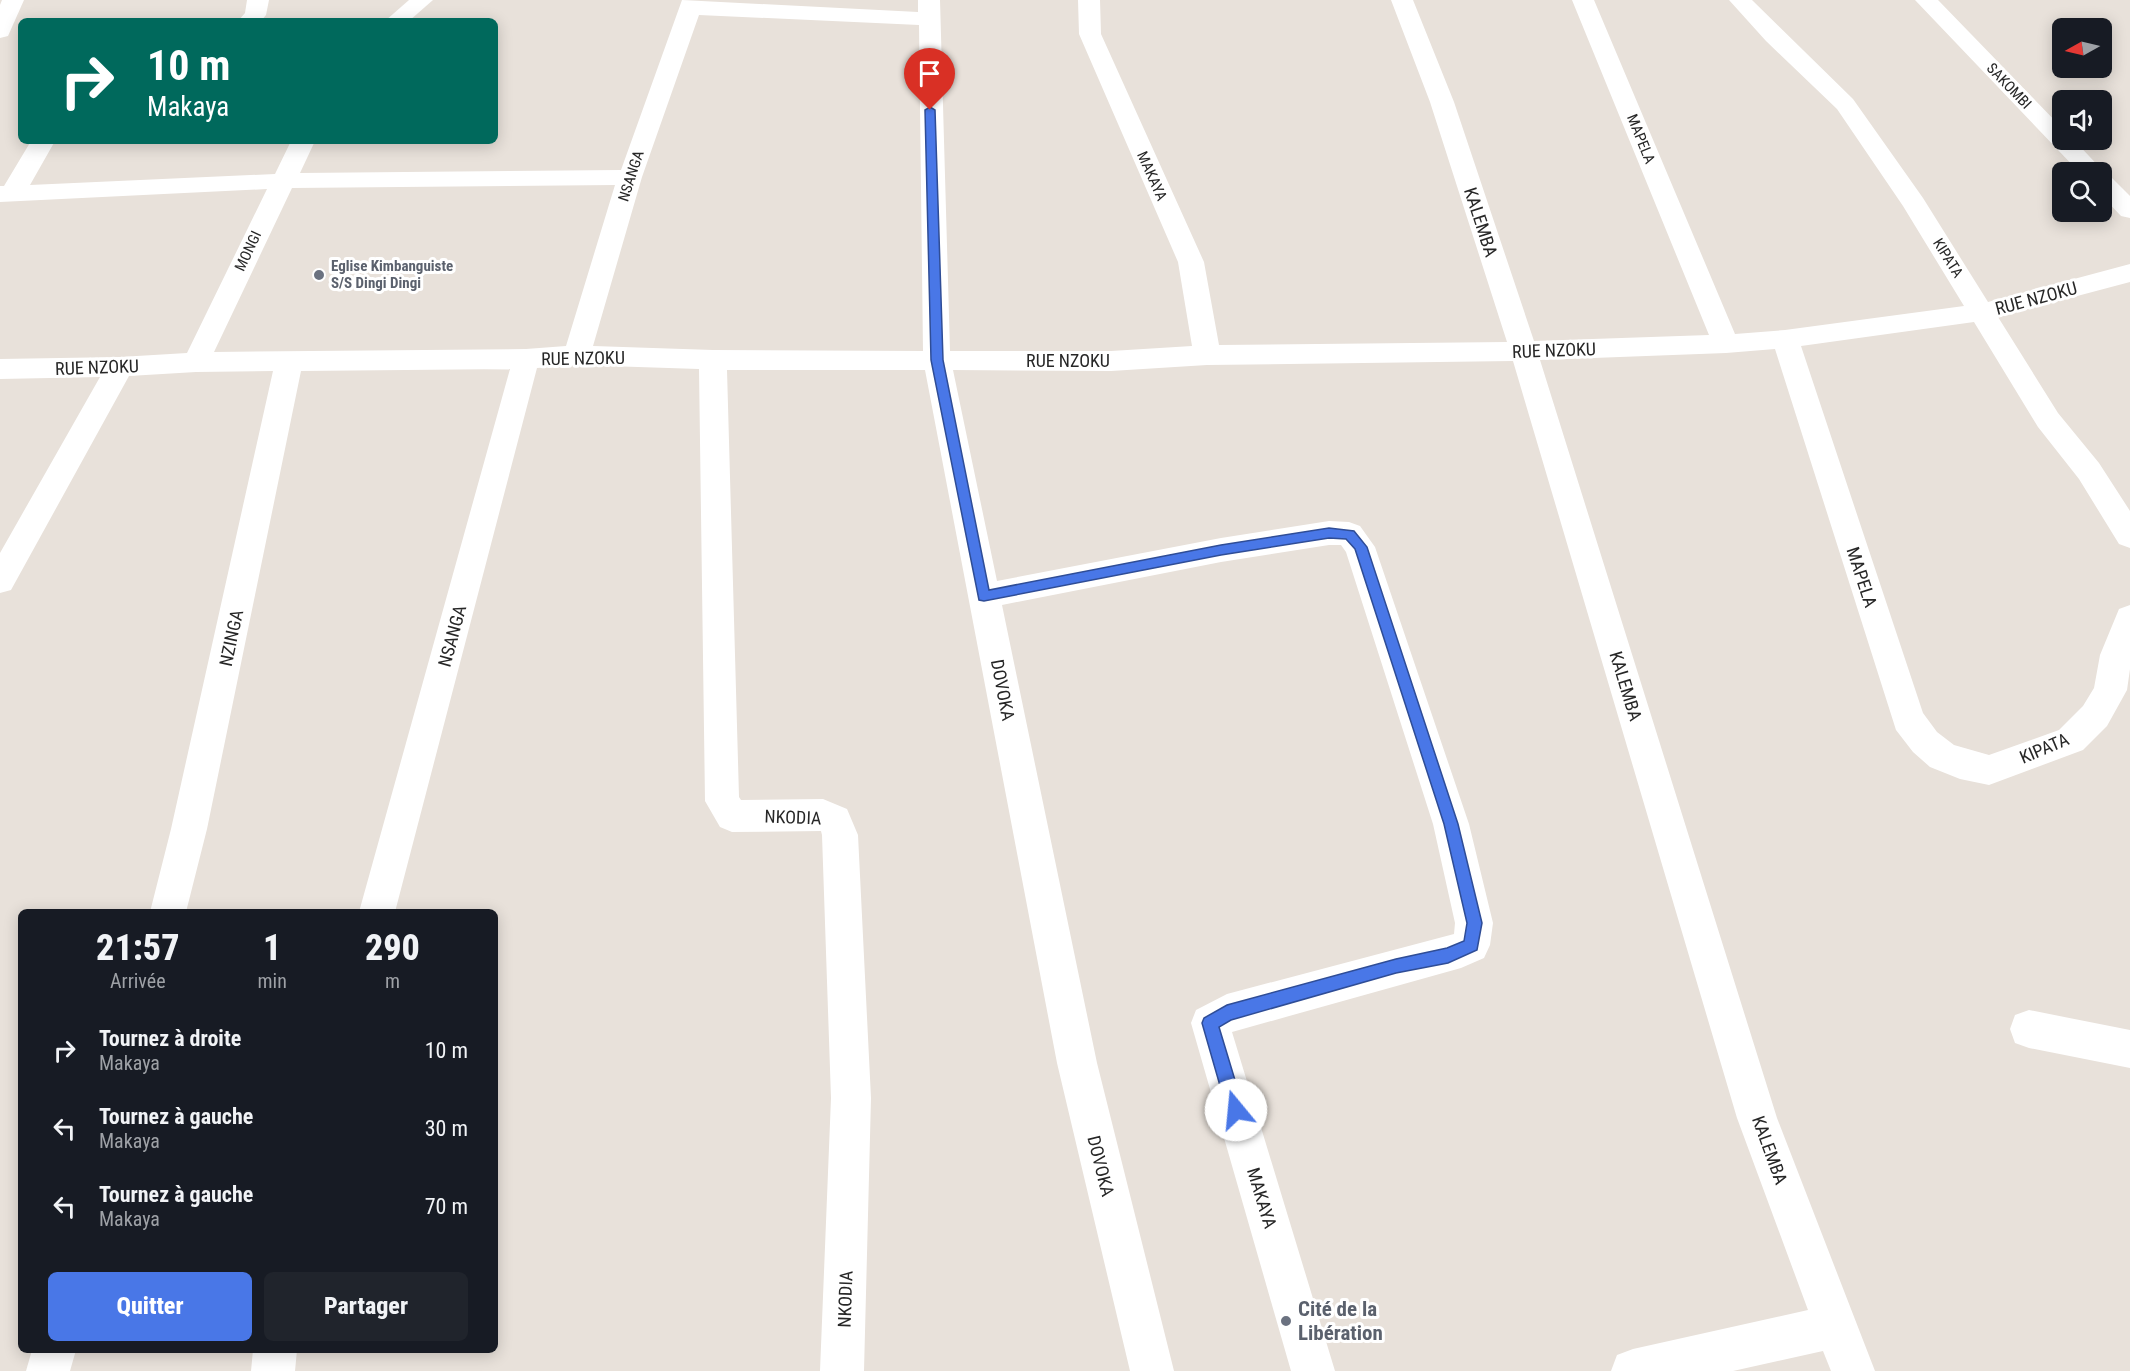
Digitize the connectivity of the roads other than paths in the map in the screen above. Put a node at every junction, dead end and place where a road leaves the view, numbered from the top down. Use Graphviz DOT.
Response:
graph roads {
  1 [pos="13,0"];
  2 [pos="258,0"];
  3 [pos="422,0"];
  4 [pos="1089,0"];
  5 [pos="1402,0"];
  6 [pos="1583,0"];
  7 [pos="1740,0"];
  8 [pos="1926,0"];
  9 [pos="692,4"];
  10 [pos="928,10"];
  11 [pos="252,18"];
  12 [pos="400,18"];
  13 [pos="0,31"];
  14 [pos="41,144"];
  15 [pos="301,144"];
  16 [pos="2082,162"];
  17 [pos="630,177"];
  18 [pos="282,181"];
  19 [pos="2112,192"];
  20 [pos="6,194"];
  21 [pos="2130,210"];
  22 [pos="2130,273"];
  23 [pos="1983,312"];
  24 [pos="1785,339"];
  25 [pos="1726,344"];
  26 [pos="1524,351"];
  27 [pos="577,355"];
  28 [pos="1207,355"];
  29 [pos="526,359"];
  30 [pos="713,360"];
  31 [pos="937,360"];
  32 [pos="196,362"];
  33 [pos="289,362"];
  34 [pos="120,367"];
  35 [pos="0,369"];
  36 [pos="2130,536"];
  37 [pos="0,581"];
  38 [pos="984,596"];
  39 [pos="2130,618"];
  40 [pos="1989,770"];
  41 [pos="169,909"];
  42 [pos="378,909"];
  43 [pos="2030,1029"];
  44 [pos="2130,1049"];
  45 [pos="1836,1326"];
  46 [pos="53,1353"];
  47 [pos="275,1353"];
  48 [pos="48,1371"];
  49 [pos="273,1371"];
  50 [pos="842,1371"];
  51 [pos="1152,1371"];
  52 [pos="1313,1371"];
  53 [pos="1633,1371"];
  54 [pos="1853,1371"];
  1 -- 13 [label="street"];
  2 -- 11 [label="street"];
  3 -- 12 [label="street"];
  4 -- 28 [label="street, MAKAYA"];
  5 -- 26 [label="street, KALEMBA"];
  6 -- 25 [label="street, MAPELA"];
  7 -- 23 [label="street, KIPATA"];
  8 -- 16 [label="street, SAKOMBI"];
  9 -- 10 [label="street"];
  9 -- 17 [label="street, NSANGA"];
  10 -- 31 [label="street, DOVOKA"];
  14 -- 20 [label="street"];
  15 -- 18 [label="street, MONGI"];
  17 -- 18 [label="street"];
  17 -- 27 [label="street, NSANGA"];
  18 -- 20 [label="street"];
  18 -- 32 [label="street, MONGI"];
  19 -- 21 [label="street"];
  22 -- 23 [label="street, RUE NZOKU"];
  23 -- 24 [label="street, RUE NZOKU"];
  23 -- 36 [label="street, KIPATA"];
  24 -- 25 [label="street, RUE NZOKU"];
  24 -- 40 [label="street, MAPELA"];
  25 -- 26 [label="street, RUE NZOKU"];
  26 -- 28 [label="street, RUE NZOKU"];
  26 -- 45 [label="street, KALEMBA"];
  27 -- 29 [label="street, RUE NZOKU"];
  27 -- 30 [label="street, RUE NZOKU"];
  28 -- 31 [label="street, RUE NZOKU"];
  29 -- 33 [label="street, RUE NZOKU"];
  29 -- 42 [label="street, NSANGA"];
  30 -- 31 [label="street, RUE NZOKU"];
  30 -- 50 [label="street, NKODIA"];
  31 -- 38 [label="street, DOVOKA"];
  32 -- 33 [label="street, RUE NZOKU"];
  32 -- 34 [label="street, RUE NZOKU"];
  33 -- 41 [label="street, NZINGA"];
  34 -- 35 [label="street, RUE NZOKU"];
  34 -- 37 [label="street"];
  38 -- 51 [label="street, DOVOKA"];
  38 -- 52 [label="street, MAKAYA"];
  39 -- 40 [label="street, KIPATA"];
  43 -- 44 [label="street"];
  45 -- 53 [label="street"];
  45 -- 54 [label="street, KALEMBA"];
  46 -- 48 [label="street"];
  47 -- 49 [label="street"];
}
